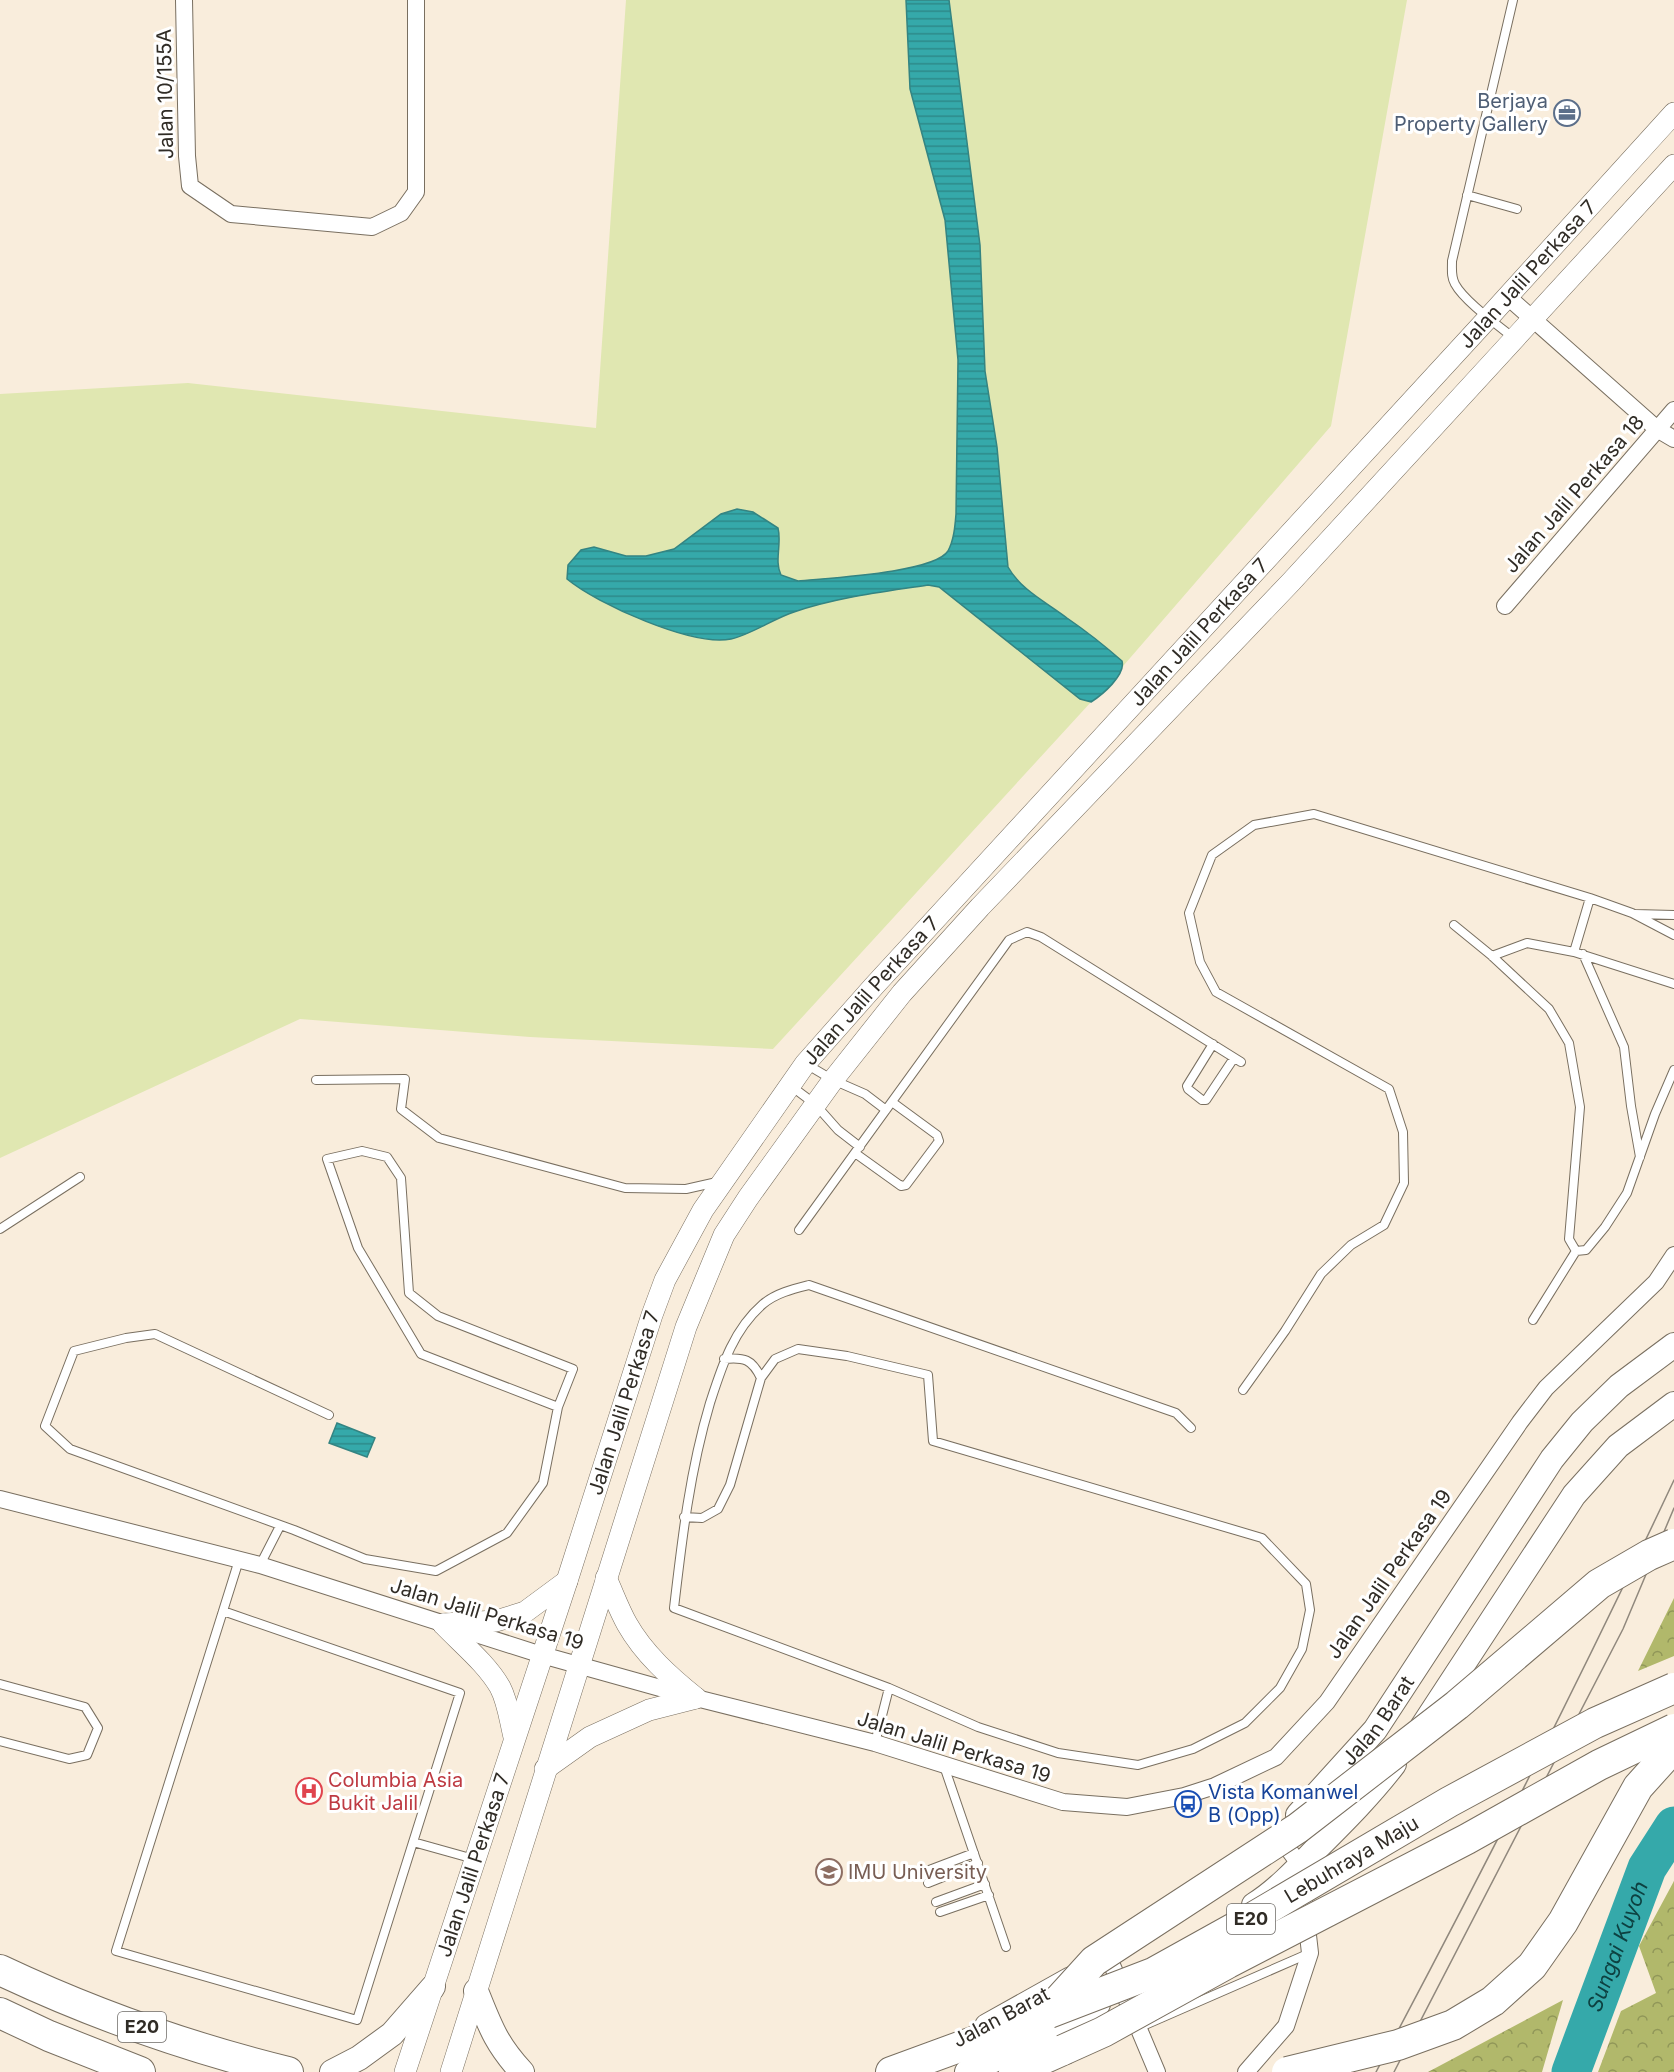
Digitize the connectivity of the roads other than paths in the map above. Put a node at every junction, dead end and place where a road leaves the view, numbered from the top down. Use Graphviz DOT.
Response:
graph roads {
  1 [pos="184,0"];
  2 [pos="416,0"];
  3 [pos="1513,0"];
  4 [pos="1674,113"];
  5 [pos="1674,165"];
  6 [pos="1467,195"];
  7 [pos="1517,209"];
  8 [pos="1508,297"];
  9 [pos="1489,318"];
  10 [pos="1532,320"];
  11 [pos="1515,339"];
  12 [pos="1674,410"];
  13 [pos="1657,429"];
  14 [pos="1674,439"];
  15 [pos="1505,606"];
  16 [pos="1590,898"];
  17 [pos="1632,914"];
  18 [pos="1674,915"];
  19 [pos="1454,926"];
  20 [pos="1674,935"];
  21 [pos="1579,953"];
  22 [pos="1492,956"];
  23 [pos="1674,984"];
  24 [pos="1213,1044"];
  25 [pos="805,1064"];
  26 [pos="1674,1070"];
  27 [pos="316,1080"];
  28 [pos="833,1080"];
  29 [pos="790,1086"];
  30 [pos="892,1102"];
  31 [pos="815,1104"];
  32 [pos="886,1110"];
  33 [pos="857,1150"];
  34 [pos="1640,1158"];
  35 [pos="80,1177"];
  36 [pos="723,1181"];
  37 [pos="0,1229"];
  38 [pos="799,1230"];
  39 [pos="1576,1251"];
  40 [pos="1674,1255"];
  41 [pos="1533,1320"];
  42 [pos="1674,1345"];
  43 [pos="724,1359"];
  44 [pos="761,1378"];
  45 [pos="1243,1390"];
  46 [pos="1670,1406"];
  47 [pos="558,1407"];
  48 [pos="329,1415"];
  49 [pos="1191,1428"];
  50 [pos="0,1499"];
  51 [pos="684,1517"];
  52 [pos="279,1526"];
  53 [pos="1674,1544"];
  54 [pos="239,1560"];
  55 [pos="260,1565"];
  56 [pos="606,1578"];
  57 [pos="567,1581"];
  58 [pos="223,1611"];
  59 [pos="443,1624"];
  60 [pos="542,1655"];
  61 [pos="578,1664"];
  62 [pos="0,1684"];
  63 [pos="889,1688"];
  64 [pos="1674,1688"];
  65 [pos="696,1698"];
  66 [pos="1674,1729"];
  67 [pos="514,1739"];
  68 [pos="0,1741"];
  69 [pos="874,1743"];
  70 [pos="1674,1747"];
  71 [pos="944,1765"];
  72 [pos="545,1769"];
  73 [pos="1278,1835"];
  74 [pos="413,1842"];
  75 [pos="974,1853"];
  76 [pos="475,1859"];
  77 [pos="978,1863"];
  78 [pos="1300,1865"];
  79 [pos="924,1872"];
  80 [pos="928,1883"];
  81 [pos="985,1884"];
  82 [pos="989,1895"];
  83 [pos="936,1902"];
  84 [pos="939,1912"];
  85 [pos="1006,1947"];
  86 [pos="1310,1953"];
  87 [pos="1109,1958"];
  88 [pos="0,1965"];
  89 [pos="0,1970"];
  90 [pos="433,1987"];
  91 [pos="1124,1988"];
  92 [pos="476,1991"];
  93 [pos="0,2013"];
  94 [pos="1044,2016"];
  95 [pos="0,2022"];
  96 [pos="1138,2028"];
  97 [pos="116,2072"];
  98 [pos="140,2072"];
  99 [pos="288,2072"];
  100 [pos="294,2072"];
  101 [pos="332,2072"];
  102 [pos="405,2072"];
  103 [pos="451,2072"];
  104 [pos="522,2072"];
  105 [pos="873,2072"];
  106 [pos="891,2072"];
  107 [pos="967,2072"];
  108 [pos="1014,2072"];
  109 [pos="1157,2072"];
  110 [pos="1246,2072"];
  111 [pos="1287,2072"];
  1 -- 2 [label="street, Jalan 10/155A"];
  3 -- 6 [label="lane"];
  4 -- 8 [label="street, Jalan Jalil Perkasa 7"];
  5 -- 10 [label="street, Jalan Jalil Perkasa 7"];
  6 -- 7 [label="lane"];
  6 -- 9 [label="lane"];
  8 -- 9 [label="street, Jalan Jalil Perkasa 7"];
  8 -- 10 [label="street"];
  9 -- 11 [label="lane"];
  9 -- 25 [label="street, Jalan Jalil Perkasa 7"];
  10 -- 11 [label="street, Jalan Jalil Perkasa 7"];
  10 -- 13 [label="street"];
  11 -- 28 [label="street, Jalan Jalil Perkasa 7"];
  12 -- 13 [label="street, Jalan Jalil Perkasa 18"];
  13 -- 14 [label="street"];
  13 -- 15 [label="street, Jalan Jalil Perkasa 18"];
  16 -- 17 [label="lane"];
  16 -- 21 [label="lane"];
  16 -- 45 [label="lane"];
  17 -- 18 [label="lane"];
  17 -- 20 [label="lane"];
  19 -- 22 [label="lane"];
  21 -- 22 [label="lane"];
  21 -- 23 [label="lane"];
  21 -- 34 [label="lane"];
  22 -- 39 [label="lane"];
  24 -- 24 [label="lane"];
  24 -- 30 [label="lane"];
  25 -- 28 [label="lane"];
  25 -- 29 [label="street, Jalan Jalil Perkasa 7"];
  26 -- 34 [label="lane"];
  27 -- 36 [label="lane"];
  28 -- 31 [label="street, Jalan Jalil Perkasa 7"];
  28 -- 32 [label="lane"];
  29 -- 31 [label="lane"];
  29 -- 36 [label="street, Jalan Jalil Perkasa 7"];
  30 -- 32 [label="lane"];
  30 -- 33 [label="lane"];
  31 -- 33 [label="lane"];
  31 -- 56 [label="street, Jalan Jalil Perkasa 7"];
  32 -- 33 [label="lane"];
  33 -- 38 [label="lane"];
  34 -- 39 [label="lane"];
  35 -- 37 [label="lane"];
  36 -- 57 [label="street, Jalan Jalil Perkasa 7"];
  39 -- 41 [label="lane"];
  40 -- 71 [label="street, Jalan Jalil Perkasa 19"];
  42 -- 73 [label="main road, Jalan Barat"];
  43 -- 44 [label="lane"];
  43 -- 49 [label="lane"];
  43 -- 51 [label="lane"];
  44 -- 51 [label="lane"];
  44 -- 63 [label="lane"];
  46 -- 78 [label="main road, Jalan Barat"];
  47 -- 47 [label="lane"];
  47 -- 52 [label="lane"];
  48 -- 52 [label="lane"];
  50 -- 54 [label="street, Jalan Jalil Perkasa 19"];
  51 -- 63 [label="lane"];
  52 -- 55 [label="lane"];
  53 -- 94 [label="highway, bridge"];
  54 -- 55 [label="street, Jalan Jalil Perkasa 19"];
  54 -- 58 [label="lane"];
  55 -- 59 [label="street, Jalan Jalil Perkasa 19"];
  56 -- 61 [label="street, Jalan Jalil Perkasa 7"];
  56 -- 65 [label="street"];
  57 -- 59 [label="street"];
  57 -- 60 [label="street, Jalan Jalil Perkasa 7"];
  58 -- 74 [label="lane"];
  58 -- 74 [label="lane"];
  59 -- 60 [label="street, Jalan Jalil Perkasa 19"];
  59 -- 67 [label="street"];
  60 -- 61 [label="street, Jalan Jalil Perkasa 19"];
  60 -- 67 [label="street, Jalan Jalil Perkasa 7"];
  61 -- 65 [label="street, Jalan Jalil Perkasa 19"];
  61 -- 72 [label="street, Jalan Jalil Perkasa 7"];
  62 -- 68 [label="lane"];
  63 -- 69 [label="lane"];
  64 -- 94 [label="highway, Lebuhraya Maju / E20, bridge"];
  65 -- 69 [label="street, Jalan Jalil Perkasa 19"];
  65 -- 72 [label="street"];
  66 -- 108 [label="highway, Lebuhraya Maju / E20, bridge"];
  67 -- 76 [label="street, Jalan Jalil Perkasa 7"];
  69 -- 71 [label="street, Jalan Jalil Perkasa 19"];
  70 -- 111 [label="highway, bridge"];
  71 -- 75 [label="lane"];
  72 -- 92 [label="street, Jalan Jalil Perkasa 7"];
  73 -- 78 [label="street"];
  73 -- 87 [label="main road, Jalan Barat"];
  74 -- 76 [label="lane"];
  75 -- 77 [label="lane"];
  75 -- 79 [label="lane"];
  76 -- 90 [label="street, Jalan Jalil Perkasa 7"];
  77 -- 80 [label="lane"];
  77 -- 81 [label="lane"];
  78 -- 86 [label="street"];
  78 -- 91 [label="main road, Jalan Barat"];
  81 -- 82 [label="lane"];
  81 -- 83 [label="lane"];
  82 -- 84 [label="lane"];
  82 -- 85 [label="lane"];
  86 -- 96 [label="lane"];
  86 -- 110 [label="street"];
  87 -- 91 [label="street"];
  87 -- 105 [label="main road, Jalan Barat"];
  88 -- 100 [label="main road"];
  89 -- 99 [label="highway, E20"];
  90 -- 101 [label="main road"];
  90 -- 102 [label="street, Jalan Jalil Perkasa 7"];
  91 -- 96 [label="street"];
  91 -- 107 [label="main road, Jalan Barat"];
  92 -- 103 [label="street, Jalan Jalil Perkasa 7"];
  92 -- 104 [label="main road"];
  93 -- 98 [label="highway, E20"];
  94 -- 106 [label="highway, Lebuhraya Maju / E20"];
  95 -- 97 [label="main road"];
  96 -- 109 [label="street"];
}
